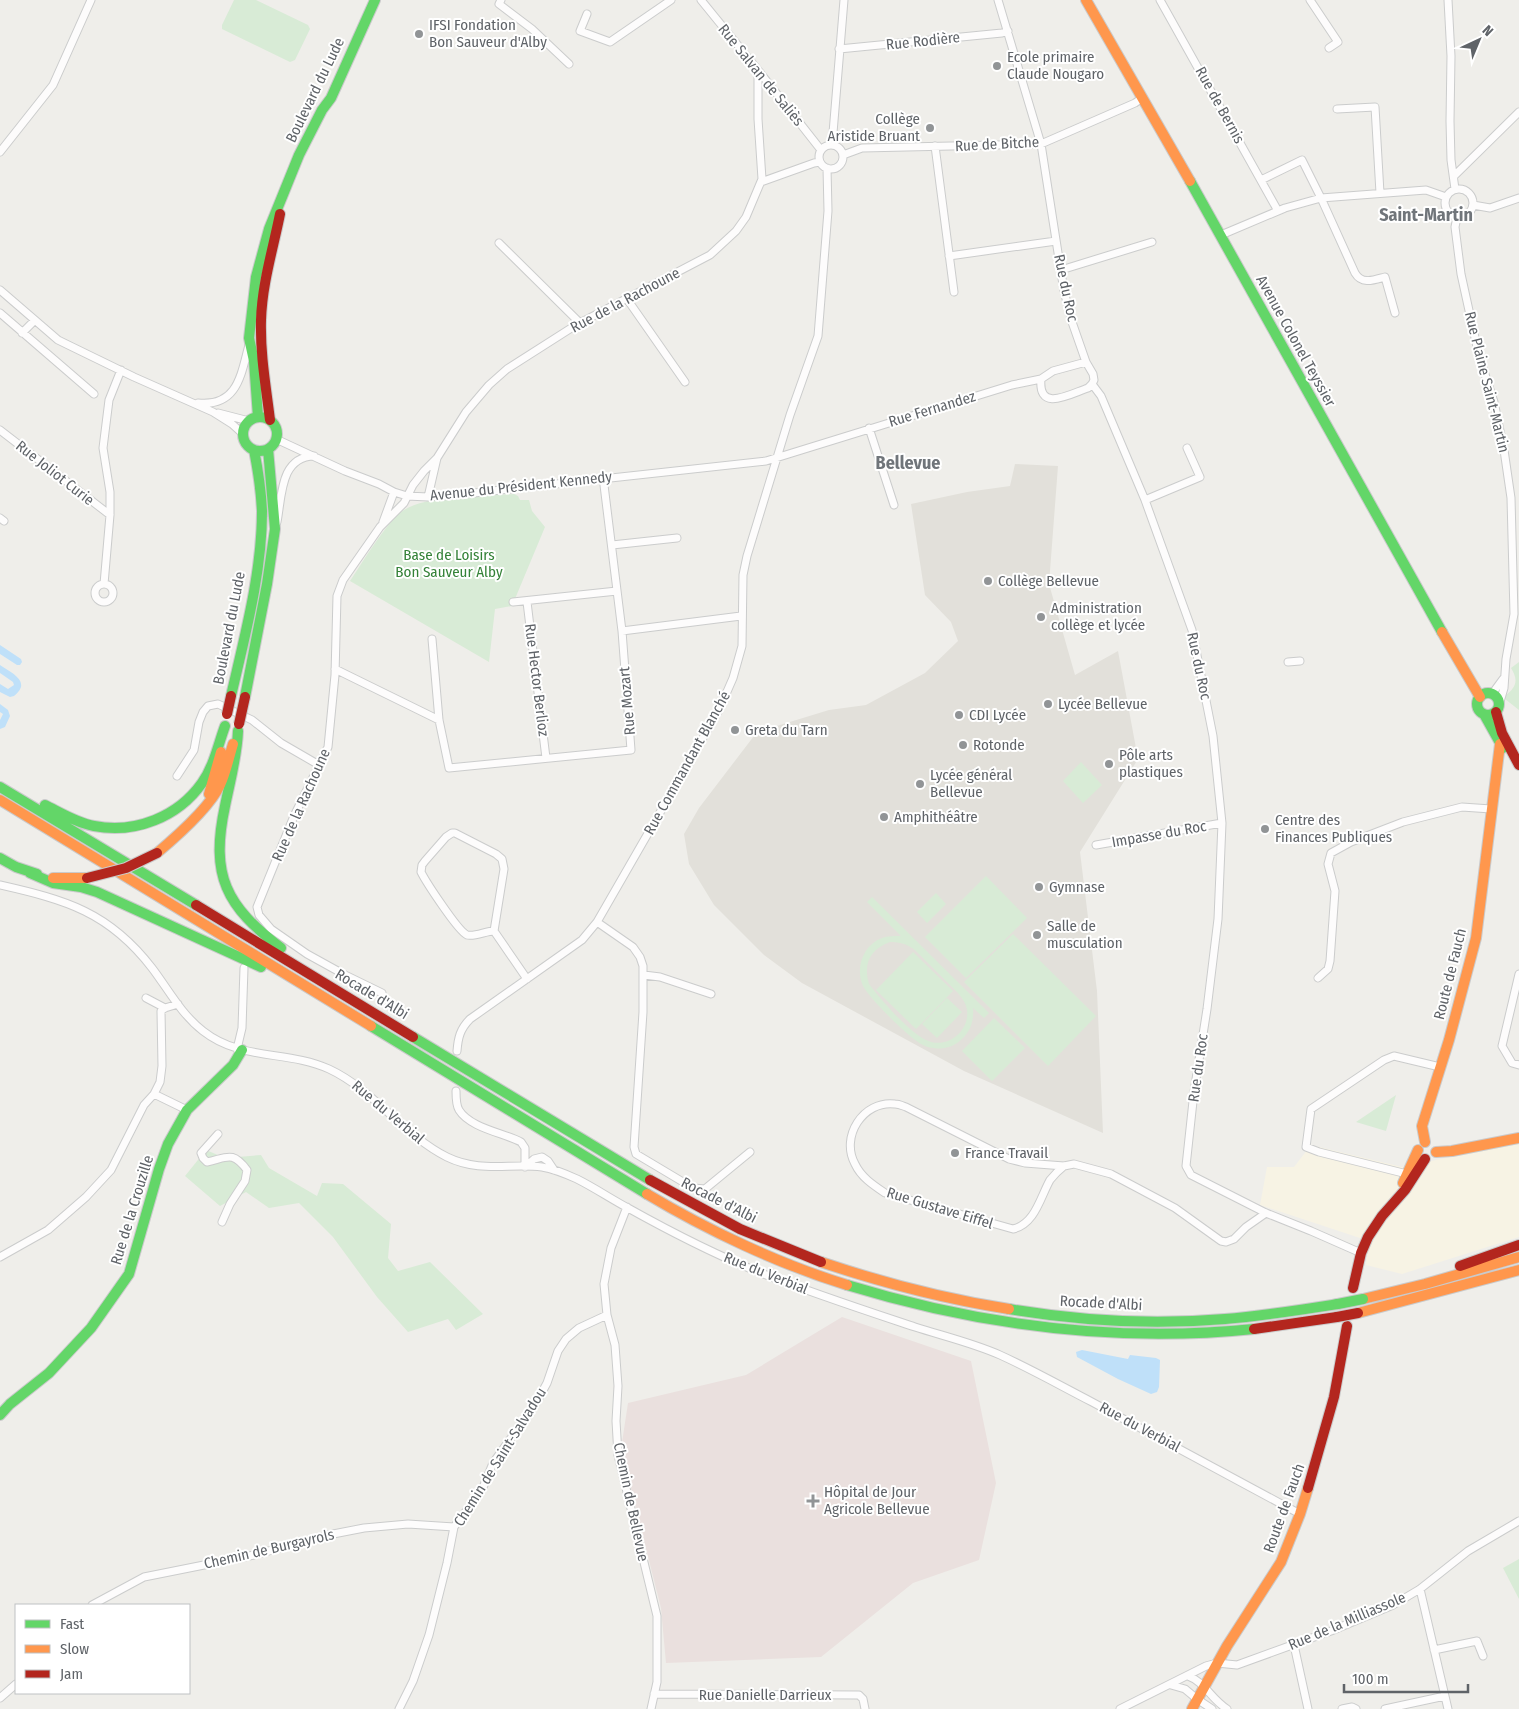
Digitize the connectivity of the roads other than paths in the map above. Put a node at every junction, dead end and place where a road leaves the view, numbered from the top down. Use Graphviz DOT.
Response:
graph roads {
  1 [pos="91,0"];
  2 [pos="376,0"];
  3 [pos="501,0"];
  4 [pos="671,0"];
  5 [pos="700,0"];
  6 [pos="844,0"];
  7 [pos="998,0"];
  8 [pos="1086,0"];
  9 [pos="1160,0"];
  10 [pos="1310,0"];
  11 [pos="1448,0"];
  12 [pos="587,14"];
  13 [pos="1008,30"];
  14 [pos="1329,48"];
  15 [pos="839,49"];
  16 [pos="569,64"];
  17 [pos="758,70"];
  18 [pos="1142,98"];
  19 [pos="1337,109"];
  20 [pos="1519,112"];
  21 [pos="1042,144"];
  22 [pos="832,145"];
  23 [pos="935,146"];
  24 [pos="821,150"];
  25 [pos="0,152"];
  26 [pos="843,155"];
  27 [pos="820,162"];
  28 [pos="827,168"];
  29 [pos="1454,176"];
  30 [pos="1261,180"];
  31 [pos="761,182"];
  32 [pos="1455,189"];
  33 [pos="1380,193"];
  34 [pos="284,196"];
  35 [pos="1446,197"];
  36 [pos="1321,198"];
  37 [pos="1519,198"];
  38 [pos="1473,205"];
  39 [pos="1278,211"];
  40 [pos="1457,216"];
  41 [pos="1221,235"];
  42 [pos="1056,241"];
  43 [pos="1152,242"];
  44 [pos="499,243"];
  45 [pos="949,256"];
  46 [pos="1061,270"];
  47 [pos="0,290"];
  48 [pos="954,292"];
  49 [pos="627,299"];
  50 [pos="0,313"];
  51 [pos="1395,313"];
  52 [pos="34,321"];
  53 [pos="580,323"];
  54 [pos="22,333"];
  55 [pos="250,342"];
  56 [pos="1086,362"];
  57 [pos="121,370"];
  58 [pos="1041,380"];
  59 [pos="685,382"];
  60 [pos="1092,384"];
  61 [pos="94,394"];
  62 [pos="193,403"];
  63 [pos="213,412"];
  64 [pos="253,419"];
  65 [pos="270,420"];
  66 [pos="869,428"];
  67 [pos="0,430"];
  68 [pos="243,434"];
  69 [pos="276,439"];
  70 [pos="1187,448"];
  71 [pos="268,449"];
  72 [pos="254,450"];
  73 [pos="315,456"];
  74 [pos="437,458"];
  75 [pos="777,458"];
  76 [pos="603,478"];
  77 [pos="394,492"];
  78 [pos="407,496"];
  79 [pos="428,497"];
  80 [pos="1145,500"];
  81 [pos="894,504"];
  82 [pos="110,516"];
  83 [pos="380,527"];
  84 [pos="275,529"];
  85 [pos="677,538"];
  86 [pos="612,545"];
  87 [pos="104,584"];
  88 [pos="617,591"];
  89 [pos="513,602"];
  90 [pos="527,602"];
  91 [pos="1517,613"];
  92 [pos="742,616"];
  93 [pos="622,631"];
  94 [pos="432,639"];
  95 [pos="1300,661"];
  96 [pos="1288,662"];
  97 [pos="335,669"];
  98 [pos="1505,677"];
  99 [pos="1492,694"];
  100 [pos="1480,696"];
  101 [pos="1497,708"];
  102 [pos="1484,714"];
  103 [pos="439,720"];
  104 [pos="225,726"];
  105 [pos="238,727"];
  106 [pos="1500,744"];
  107 [pos="546,758"];
  108 [pos="1517,762"];
  109 [pos="319,766"];
  110 [pos="177,776"];
  111 [pos="0,778"];
  112 [pos="0,787"];
  113 [pos="0,800"];
  114 [pos="203,808"];
  115 [pos="1491,809"];
  116 [pos="1222,823"];
  117 [pos="1096,845"];
  118 [pos="1,858"];
  119 [pos="30,873"];
  120 [pos="0,885"];
  121 [pos="598,922"];
  122 [pos="494,931"];
  123 [pos="244,968"];
  124 [pos="308,973"];
  125 [pos="1519,974"];
  126 [pos="644,975"];
  127 [pos="291,976"];
  128 [pos="1318,978"];
  129 [pos="527,979"];
  130 [pos="382,993"];
  131 [pos="711,994"];
  132 [pos="146,998"];
  133 [pos="178,1004"];
  134 [pos="165,1008"];
  135 [pos="239,1050"];
  136 [pos="457,1051"];
  137 [pos="1519,1065"];
  138 [pos="1440,1067"];
  139 [pos="456,1091"];
  140 [pos="154,1094"];
  141 [pos="188,1110"];
  142 [pos="218,1134"];
  143 [pos="1519,1138"];
  144 [pos="1425,1142"];
  145 [pos="1418,1150"];
  146 [pos="750,1152"];
  147 [pos="1436,1152"];
  148 [pos="1425,1159"];
  149 [pos="1064,1166"];
  150 [pos="525,1167"];
  151 [pos="1407,1174"];
  152 [pos="1392,1204"];
  153 [pos="627,1207"];
  154 [pos="1266,1213"];
  155 [pos="222,1222"];
  156 [pos="1519,1245"];
  157 [pos="1361,1253"];
  158 [pos="0,1257"];
  159 [pos="1519,1257"];
  160 [pos="1519,1270"];
  161 [pos="1425,1284"];
  162 [pos="1353,1288"];
  163 [pos="607,1315"];
  164 [pos="1347,1326"];
  165 [pos="0,1415"];
  166 [pos="1300,1514"];
  167 [pos="1519,1521"];
  168 [pos="454,1527"];
  169 [pos="1420,1589"];
  170 [pos="94,1604"];
  171 [pos="1294,1645"];
  172 [pos="1434,1650"];
  173 [pos="1483,1656"];
  174 [pos="1217,1663"];
  175 [pos="1188,1676"];
  176 [pos="15,1685"];
  177 [pos="1171,1685"];
  178 [pos="1204,1686"];
  179 [pos="654,1694"];
  180 [pos="1445,1696"];
  181 [pos="0,1698"];
  182 [pos="1195,1704"];
  183 [pos="399,1709"];
  184 [pos="651,1709"];
  185 [pos="865,1709"];
  186 [pos="1120,1709"];
  187 [pos="1212,1709"];
  188 [pos="1227,1709"];
  189 [pos="1308,1709"];
  190 [pos="1342,1709"];
  191 [pos="1356,1709"];
  192 [pos="1386,1709"];
  193 [pos="1448,1709"];
  1 -- 25 [label="street"];
  2 -- 34 [label="main road, Boulevard du Lude"];
  3 -- 16 [label="street"];
  4 -- 12 [label="street"];
  5 -- 17 [label="street, Rue Salvan de Saliès"];
  6 -- 15 [label="street"];
  7 -- 13 [label="street, Rue du Roc"];
  8 -- 18 [label="main road, Avenue Colonel Teyssier"];
  9 -- 30 [label="street, Rue de Bernis"];
  10 -- 14 [label="street"];
  11 -- 29 [label="street"];
  13 -- 15 [label="street, Rue Rodière"];
  13 -- 21 [label="street, Rue du Roc"];
  15 -- 22 [label="street"];
  17 -- 24 [label="street, Rue Salvan de Saliès"];
  17 -- 31 [label="street"];
  18 -- 21 [label="street, Rue de Bitche"];
  18 -- 41 [label="main road, Avenue Colonel Teyssier"];
  19 -- 33 [label="street"];
  20 -- 29 [label="street"];
  21 -- 23 [label="street, Rue de Bitche"];
  21 -- 42 [label="street, Rue du Roc"];
  22 -- 24 [label="street"];
  22 -- 26 [label="street"];
  23 -- 26 [label="street, Rue de Bitche"];
  23 -- 45 [label="street"];
  24 -- 27 [label="street"];
  26 -- 28 [label="street"];
  27 -- 28 [label="street"];
  27 -- 31 [label="street"];
  28 -- 75 [label="street, Rue Commandant Blanché"];
  29 -- 32 [label="street"];
  30 -- 36 [label="street"];
  30 -- 39 [label="street, Rue de Bernis"];
  31 -- 49 [label="street, Rue de la Rachoune"];
  32 -- 35 [label="street"];
  32 -- 38 [label="street"];
  33 -- 35 [label="street"];
  33 -- 36 [label="street"];
  34 -- 55 [label="main road, Boulevard du Lude"];
  34 -- 65 [label="main road, Boulevard du Lude"];
  35 -- 40 [label="street"];
  36 -- 39 [label="street"];
  36 -- 51 [label="street"];
  37 -- 38 [label="street"];
  38 -- 40 [label="street"];
  39 -- 41 [label="street"];
  40 -- 91 [label="street, Rue Plaine Saint-Martin"];
  41 -- 100 [label="main road, Avenue Colonel Teyssier"];
  42 -- 45 [label="street"];
  42 -- 46 [label="street, Rue du Roc"];
  43 -- 46 [label="street"];
  44 -- 53 [label="street"];
  45 -- 48 [label="street"];
  46 -- 56 [label="street, Rue du Roc"];
  47 -- 52 [label="street"];
  49 -- 53 [label="street, Rue de la Rachoune"];
  49 -- 59 [label="street"];
  50 -- 54 [label="street"];
  52 -- 54 [label="street"];
  52 -- 57 [label="street"];
  53 -- 74 [label="street, Rue de la Rachoune"];
  54 -- 61 [label="street"];
  55 -- 62 [label="street"];
  55 -- 64 [label="main road, Boulevard du Lude"];
  56 -- 58 [label="street, Rue Fernandez"];
  56 -- 60 [label="street, Rue du Roc"];
  57 -- 62 [label="street"];
  57 -- 82 [label="street"];
  58 -- 60 [label="street"];
  58 -- 66 [label="street, Rue Fernandez"];
  60 -- 80 [label="street, Rue du Roc"];
  62 -- 63 [label="street"];
  63 -- 64 [label="street"];
  63 -- 68 [label="street"];
  64 -- 65 [label="main road"];
  64 -- 68 [label="main road"];
  65 -- 69 [label="main road"];
  66 -- 75 [label="street, Rue Fernandez"];
  66 -- 81 [label="street"];
  67 -- 82 [label="street, Rue Joliot Curie"];
  68 -- 72 [label="main road"];
  69 -- 71 [label="main road"];
  69 -- 73 [label="street, Avenue du Président Kennedy"];
  70 -- 80 [label="street"];
  71 -- 72 [label="main road"];
  71 -- 84 [label="main road, Boulevard du Lude"];
  72 -- 104 [label="main road, Boulevard du Lude, bridge"];
  73 -- 77 [label="street, Avenue du Président Kennedy"];
  73 -- 84 [label="street, Boulevard du Lude"];
  74 -- 78 [label="street, Rue de la Rachoune"];
  74 -- 79 [label="street, Rue de la Rachoune"];
  75 -- 76 [label="street, Avenue du Président Kennedy"];
  75 -- 92 [label="street, Rue Commandant Blanché"];
  76 -- 79 [label="street, Avenue du Président Kennedy"];
  76 -- 86 [label="street"];
  77 -- 78 [label="street, Avenue du Président Kennedy"];
  77 -- 83 [label="street"];
  78 -- 79 [label="street, Avenue du Président Kennedy"];
  78 -- 83 [label="street, Rue de la Rachoune"];
  80 -- 116 [label="street, Rue du Roc"];
  82 -- 87 [label="street"];
  83 -- 97 [label="street, Rue de la Rachoune"];
  84 -- 105 [label="main road, Boulevard du Lude, bridge"];
  85 -- 86 [label="street"];
  86 -- 88 [label="street"];
  88 -- 90 [label="street"];
  88 -- 93 [label="street"];
  89 -- 90 [label="street"];
  90 -- 107 [label="street, Rue Hector Berlioz"];
  91 -- 98 [label="street, Rue Plaine Saint-Martin"];
  92 -- 93 [label="street"];
  92 -- 121 [label="street, Rue Commandant Blanché"];
  93 -- 107 [label="street, Rue Mozart"];
  94 -- 103 [label="street, Rue Mozart"];
  95 -- 96 [label="street"];
  97 -- 103 [label="street"];
  97 -- 109 [label="street, Rue de la Rachoune"];
  98 -- 99 [label="street, Rue Plaine Saint-Martin"];
  98 -- 101 [label="street"];
  99 -- 100 [label="main road"];
  99 -- 101 [label="main road"];
  100 -- 102 [label="main road"];
  101 -- 102 [label="main road"];
  101 -- 108 [label="main road"];
  102 -- 106 [label="main road"];
  103 -- 107 [label="street, Rue Mozart"];
  104 -- 111 [label="main road"];
  104 -- 114 [label="main road, Boulevard du Lude"];
  105 -- 114 [label="main road, Boulevard du Lude"];
  105 -- 124 [label="main road"];
  106 -- 108 [label="main road"];
  106 -- 115 [label="main road, Route de Fauch"];
  109 -- 110 [label="street"];
  109 -- 130 [label="street, Rue de la Rachoune"];
  112 -- 124 [label="main road, Rocade d'Albi"];
  113 -- 127 [label="main road, Rocade d'Albi"];
  114 -- 119 [label="main road, Boulevard du Lude, bridge"];
  115 -- 128 [label="street"];
  115 -- 138 [label="main road, Route de Fauch"];
  116 -- 117 [label="street, Impasse du Roc"];
  116 -- 154 [label="street, Rue du Roc"];
  118 -- 119 [label="main road"];
  119 -- 127 [label="main road"];
  120 -- 133 [label="street, Rue du Verbial"];
  121 -- 126 [label="street"];
  121 -- 129 [label="street, Rue Commandant Blanché"];
  122 -- 122 [label="street"];
  122 -- 129 [label="street"];
  123 -- 135 [label="street"];
  124 -- 161 [label="main road, Rocade d'Albi, bridge"];
  125 -- 137 [label="street"];
  126 -- 131 [label="street"];
  126 -- 146 [label="street"];
  127 -- 160 [label="main road, Rocade d'Albi, bridge"];
  129 -- 136 [label="street, Rue Commandant Blanché"];
  132 -- 134 [label="street"];
  133 -- 134 [label="street"];
  133 -- 135 [label="street, Rue du Verbial"];
  134 -- 140 [label="street"];
  135 -- 141 [label="main road, Rue de la Crouzille"];
  135 -- 150 [label="street, Rue du Verbial"];
  138 -- 144 [label="main road, Route de Fauch"];
  138 -- 151 [label="street"];
  139 -- 150 [label="street"];
  140 -- 141 [label="street"];
  140 -- 158 [label="street"];
  141 -- 165 [label="main road, Rue de la Crouzille"];
  142 -- 155 [label="street"];
  143 -- 147 [label="main road"];
  144 -- 145 [label="main road"];
  144 -- 147 [label="main road"];
  145 -- 148 [label="main road"];
  145 -- 151 [label="main road"];
  147 -- 148 [label="main road"];
  148 -- 152 [label="main road"];
  149 -- 149 [label="street, Rue Gustave Eiffel"];
  149 -- 154 [label="street, Rue Gustave Eiffel"];
  150 -- 153 [label="street, Rue du Verbial"];
  151 -- 152 [label="main road"];
  152 -- 157 [label="main road"];
  153 -- 163 [label="street, Chemin de Bellevue"];
  153 -- 166 [label="street, Rue du Verbial"];
  154 -- 157 [label="street, Rue du Roc"];
  156 -- 161 [label="main road"];
  157 -- 162 [label="main road"];
  159 -- 161 [label="main road, Rocade d'Albi"];
  163 -- 168 [label="street, Chemin de Saint-Salvadou"];
  163 -- 179 [label="street, Chemin de Bellevue"];
  164 -- 166 [label="main road, Route de Fauch"];
  166 -- 174 [label="main road, Route de Fauch"];
  167 -- 169 [label="street, Rue de la Milliassole"];
  168 -- 170 [label="street, Chemin de Burgayrols"];
  168 -- 183 [label="street, Chemin de Saint-Salvadou"];
  169 -- 171 [label="street, Rue de la Milliassole"];
  169 -- 172 [label="street"];
  171 -- 174 [label="street, Rue de la Milliassole"];
  171 -- 189 [label="street"];
  172 -- 173 [label="street"];
  172 -- 180 [label="street"];
  174 -- 175 [label="street"];
  174 -- 178 [label="main road, Route de Fauch"];
  175 -- 177 [label="street"];
  175 -- 178 [label="street"];
  176 -- 181 [label="street"];
  177 -- 182 [label="street"];
  177 -- 186 [label="street"];
  178 -- 182 [label="main road, Route de Fauch"];
  178 -- 188 [label="street"];
  179 -- 184 [label="street, Chemin de Bellevue"];
  179 -- 185 [label="street, Rue Danielle Darrieux"];
  180 -- 192 [label="street"];
  180 -- 193 [label="street"];
  182 -- 187 [label="street"];
  190 -- 191 [label="street"];
}
